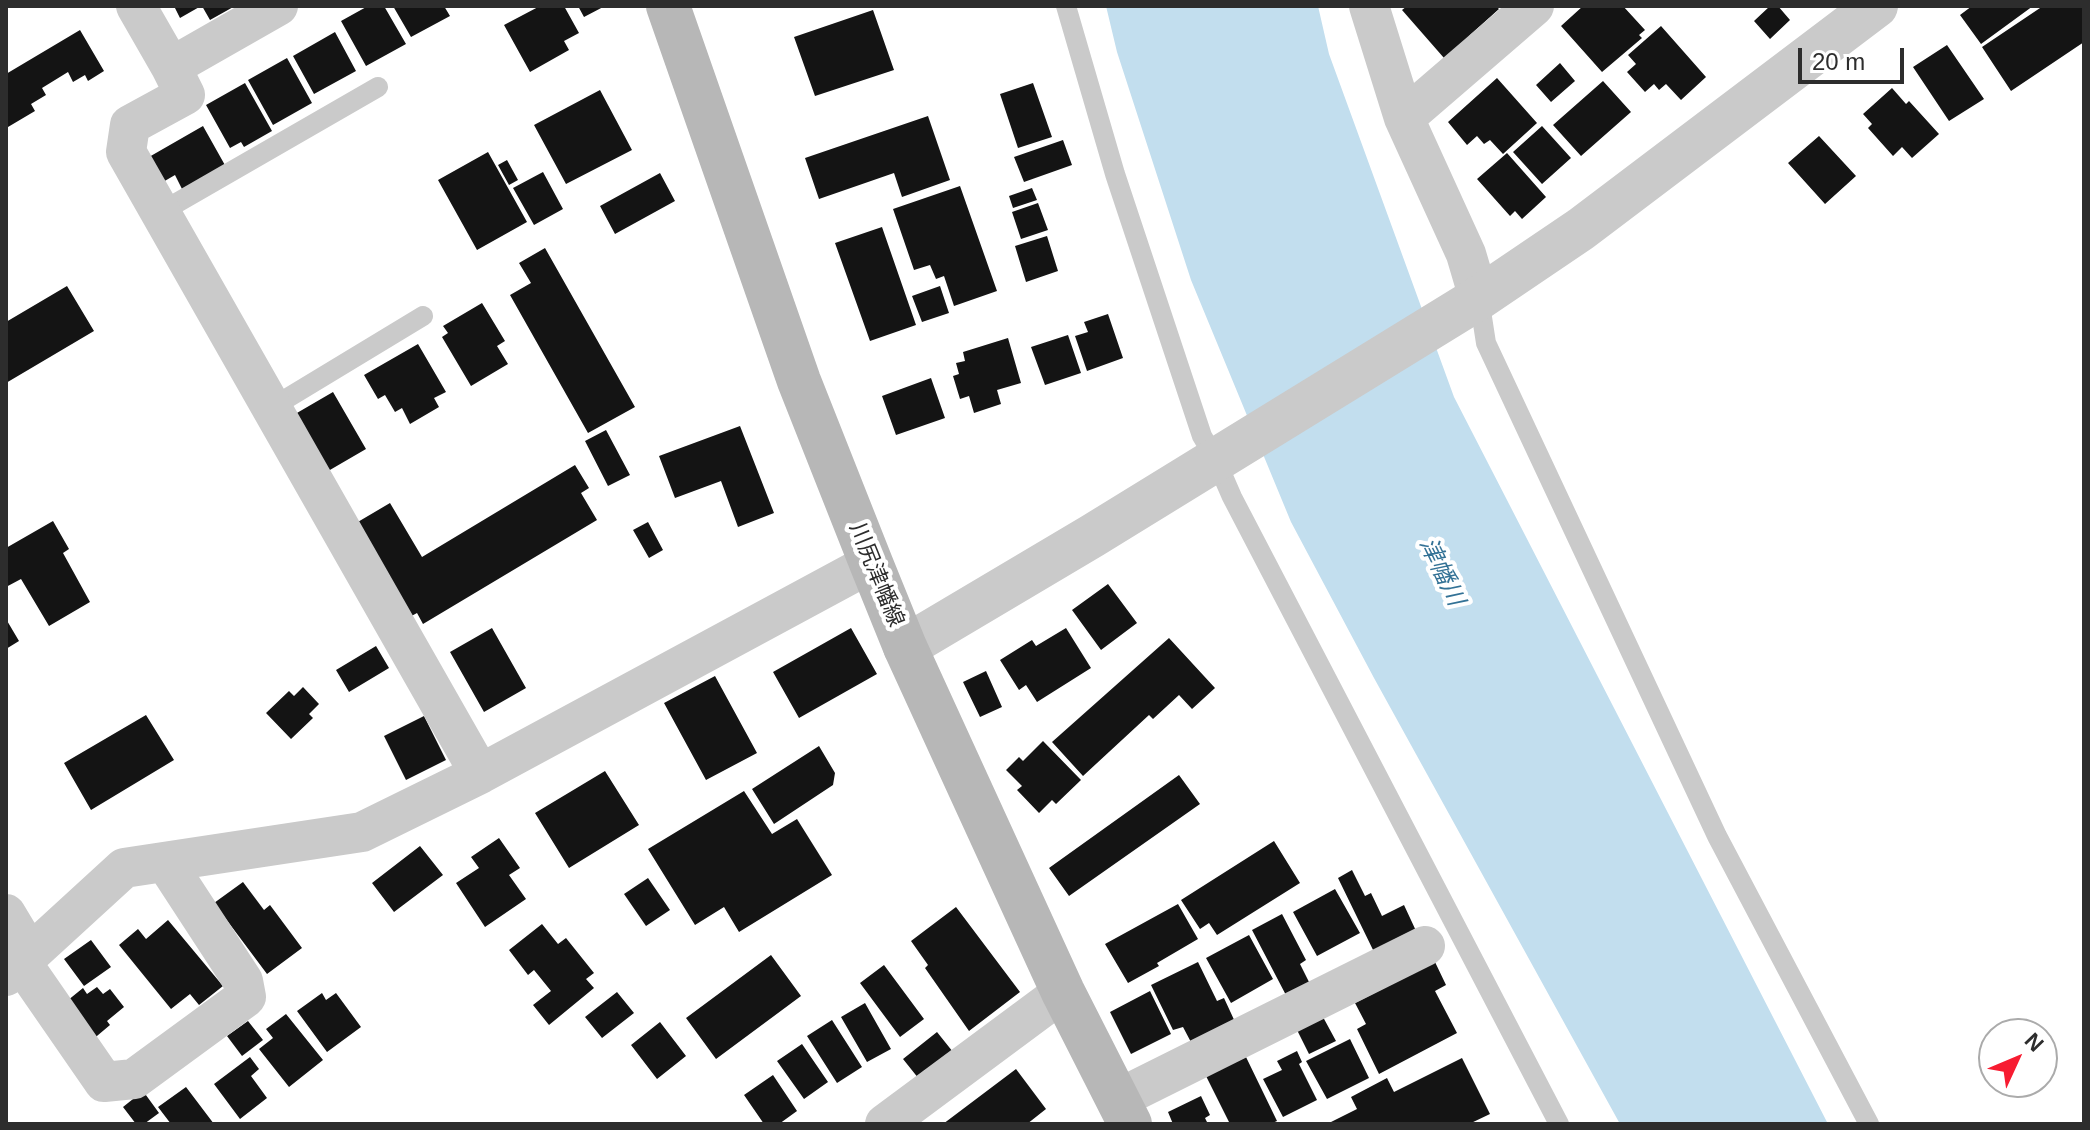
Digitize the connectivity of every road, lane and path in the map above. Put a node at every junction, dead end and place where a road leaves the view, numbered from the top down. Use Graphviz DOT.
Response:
graph roads {
  1 [pos="136,6"];
  2 [pos="278,6"];
  3 [pos="668,6"];
  4 [pos="1066,6"];
  5 [pos="1369,6"];
  6 [pos="1534,6"];
  7 [pos="1862,10"];
  8 [pos="171,67"];
  9 [pos="378,87"];
  10 [pos="1404,118"];
  11 [pos="161,212"];
  12 [pos="1469,304"];
  13 [pos="423,316"];
  14 [pos="271,408"];
  15 [pos="1220,456"];
  16 [pos="871,563"];
  17 [pos="905,647"];
  18 [pos="480,774"];
  19 [pos="166,863"];
  20 [pos="6,914"];
  21 [pos="1425,946"];
  22 [pos="19,964"];
  23 [pos="1063,992"];
  24 [pos="1124,1112"];
  25 [pos="885,1124"];
  26 [pos="1559,1124"];
  27 [pos="1869,1124"];
  1 -- 8 [label="street"];
  2 -- 8 [label="street"];
  3 -- 16 [label="main road, 川尻津幡線"];
  4 -- 15 [label="lane"];
  5 -- 10 [label="street"];
  6 -- 10 [label="street"];
  7 -- 12 [label="street"];
  8 -- 11 [label="street"];
  9 -- 11 [label="lane"];
  10 -- 12 [label="street"];
  11 -- 14 [label="street"];
  12 -- 15 [label="street"];
  12 -- 27 [label="lane"];
  13 -- 14 [label="lane"];
  14 -- 18 [label="street"];
  15 -- 17 [label="street"];
  15 -- 26 [label="lane"];
  16 -- 17 [label="main road, 川尻津幡線"];
  16 -- 18 [label="street"];
  17 -- 23 [label="main road, 川尻津幡線"];
  18 -- 19 [label="street"];
  19 -- 22 [label="street"];
  19 -- 22 [label="street"];
  20 -- 22 [label="street"];
  21 -- 24 [label="street"];
  23 -- 24 [label="main road, 川尻津幡線"];
  23 -- 25 [label="street"];
}
